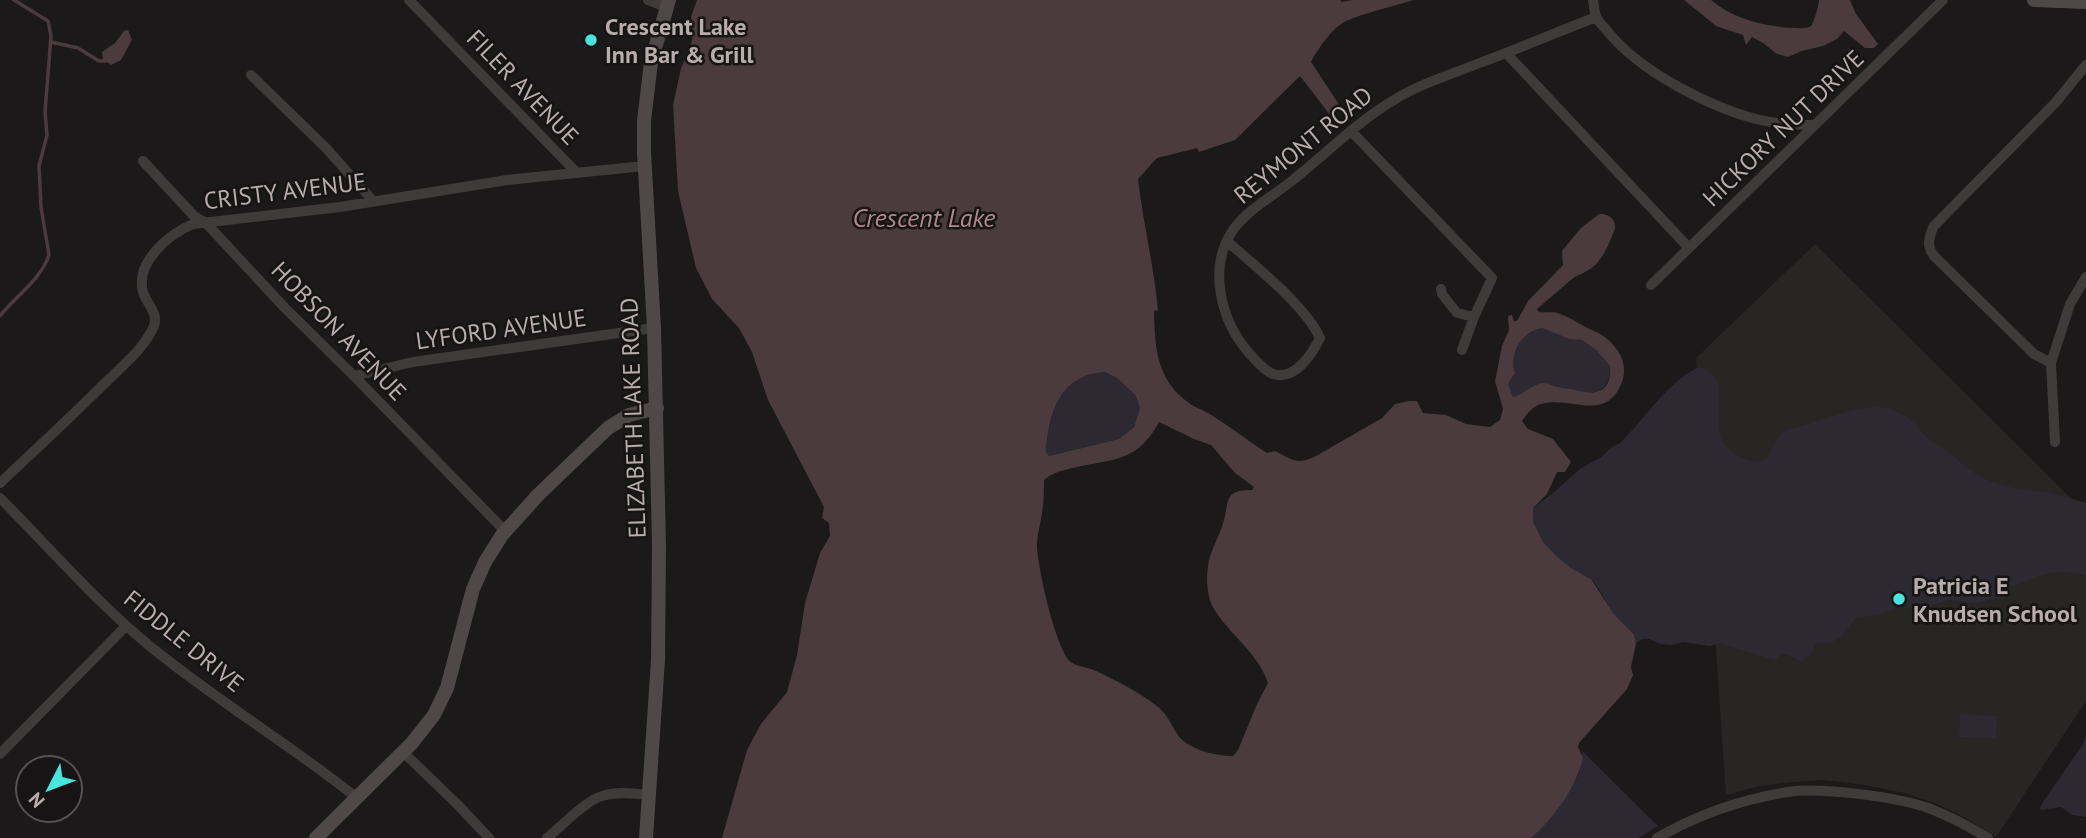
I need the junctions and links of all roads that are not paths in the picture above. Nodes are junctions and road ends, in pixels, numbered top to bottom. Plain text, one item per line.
1 (410, 0) edge
2 (648, 0) edge
3 (1593, 0) edge
4 (1943, 0) edge
5 (2034, 0) edge
6 (2086, 2) edge
7 (668, 4) edge
8 (1596, 17) junction
9 (1506, 53) junction
10 (2086, 65) edge
11 (251, 75) dead end
12 (1814, 125) junction
13 (1352, 132) junction
14 (143, 161) dead end
15 (644, 166) junction
16 (577, 173) junction
17 (373, 201) junction
18 (206, 223) junction
19 (1228, 242) junction
20 (1689, 248) junction
21 (2086, 276) edge
22 (1651, 285) dead end
23 (1441, 289) dead end
24 (1474, 317) junction
25 (654, 328) junction
26 (1462, 350) dead end
27 (2051, 363) junction
28 (354, 376) junction
29 (657, 408) junction
30 (2055, 442) dead end
31 (0, 483) edge
32 (0, 498) edge
33 (505, 531) junction
34 (126, 626) junction
35 (403, 752) junction
36 (0, 754) edge
37 (648, 794) junction
38 (357, 798) junction
39 (316, 838) edge
40 (489, 838) edge
41 (547, 838) edge
42 (646, 838) edge
43 (1657, 838) edge
44 (1988, 838) edge

1 - 16 street, FILER AVENUE
2 - 7 street
3 - 8 street
4 - 12 street, HICKORY NUT DRIVE
5 - 6 street
7 - 15 street, ELIZABETH LAKE ROAD
8 - 9 street, REYMONT ROAD
8 - 12 street
9 - 13 street, REYMONT ROAD
9 - 20 street
10 - 27 street
11 - 17 street
12 - 20 street, HICKORY NUT DRIVE
13 - 19 street, REYMONT ROAD
13 - 24 street
14 - 18 street, HOBSON AVENUE
15 - 16 street, CRISTY AVENUE
15 - 25 street, ELIZABETH LAKE ROAD
16 - 17 street, CRISTY AVENUE
17 - 18 street, CRISTY AVENUE
18 - 28 street, HOBSON AVENUE
18 - 31 street, CRISTY AVENUE
19 - 19 street, REYMONT ROAD
20 - 22 street, HICKORY NUT DRIVE
21 - 27 street
23 - 24 street
24 - 26 street
25 - 28 street, LYFORD AVENUE
25 - 29 street, ELIZABETH LAKE ROAD
27 - 30 street
28 - 33 street, HOBSON AVENUE
29 - 33 street
29 - 37 street, ELIZABETH LAKE ROAD
32 - 34 street, FIDDLE DRIVE
33 - 35 street
34 - 36 street
34 - 38 street, FIDDLE DRIVE
35 - 38 street
35 - 40 street
37 - 41 street
37 - 42 street, ELIZABETH LAKE ROAD
38 - 39 street
43 - 44 street

